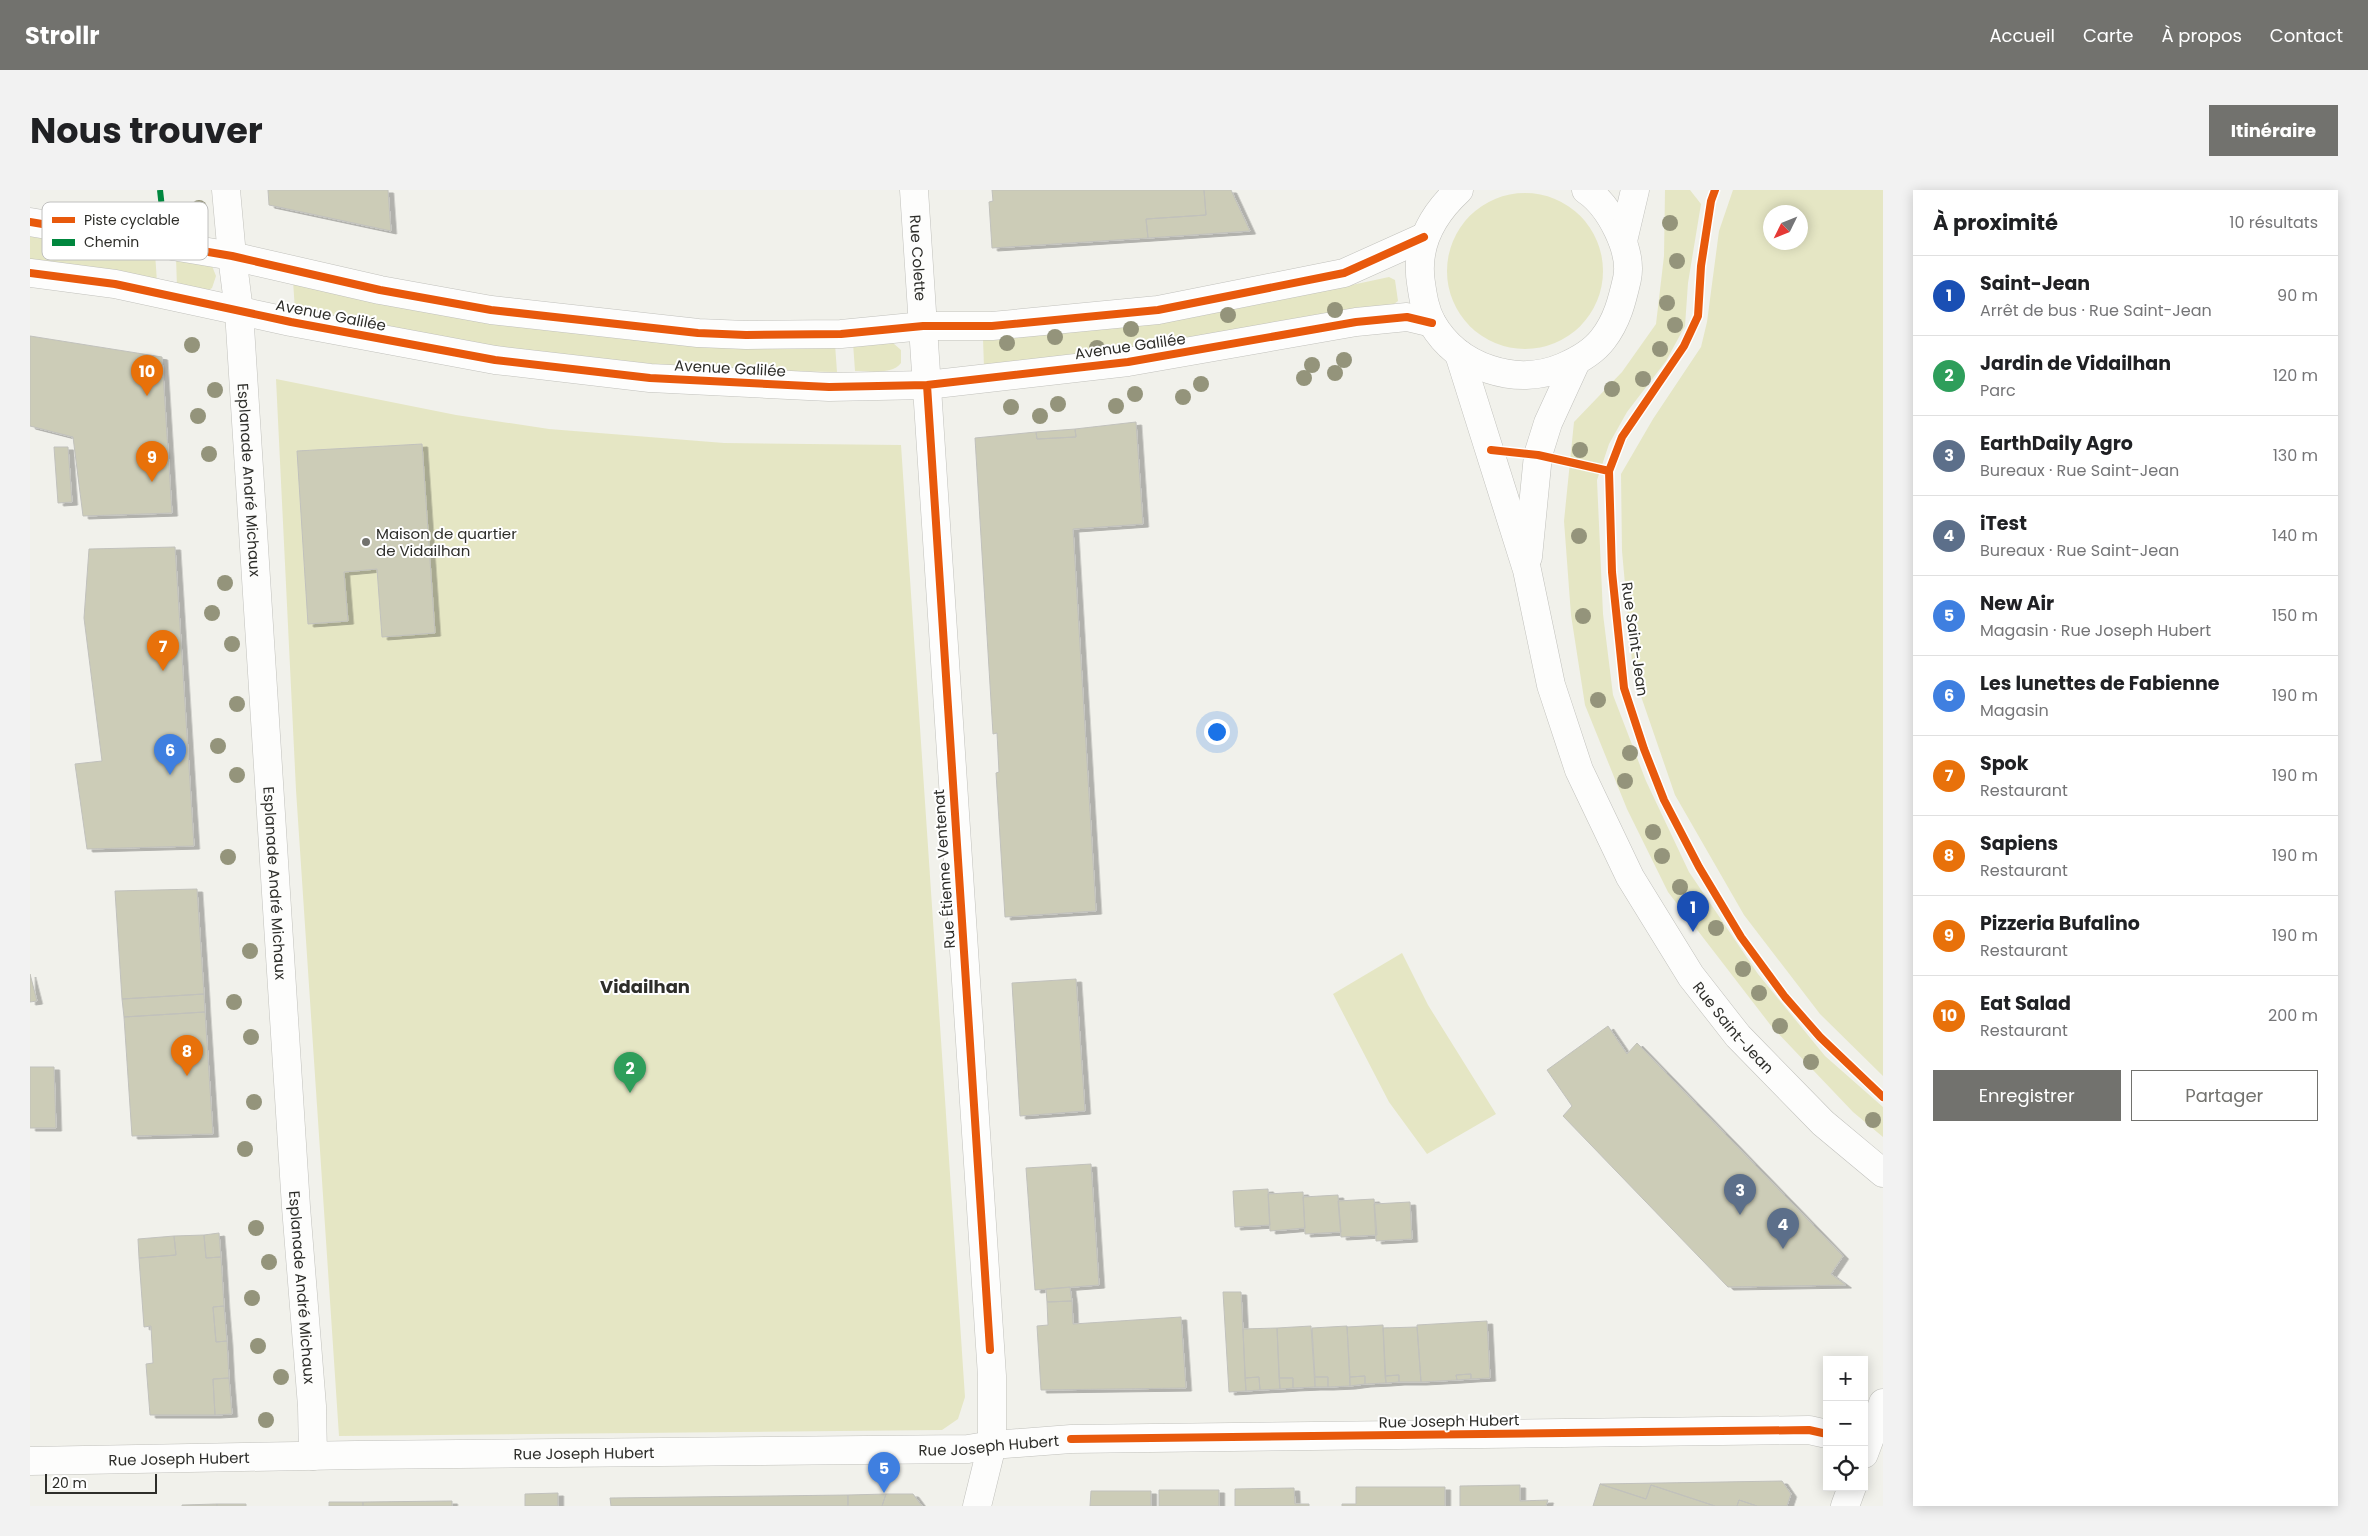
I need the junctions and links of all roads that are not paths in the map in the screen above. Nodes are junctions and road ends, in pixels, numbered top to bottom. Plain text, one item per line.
1 (226, 190) edge
2 (914, 190) edge
3 (1459, 190) edge
4 (1586, 190) edge
5 (1635, 190) edge
6 (1424, 237) junction
7 (1622, 241) junction
8 (208, 252) edge
9 (232, 256) junction
10 (30, 273) edge
11 (239, 311) junction
12 (1432, 323) junction
13 (923, 326) junction
14 (1459, 354) junction
15 (1576, 362) junction
16 (927, 385) junction
17 (1526, 570) junction
18 (1883, 1173) edge
19 (1883, 1402) edge
20 (1823, 1433) edge
21 (992, 1445) junction
22 (1866, 1446) edge
23 (313, 1456) junction
24 (30, 1461) edge
25 (1851, 1491) edge
26 (977, 1506) edge
27 (1845, 1506) edge

1 - 9 street, Esplanade André Michaux
2 - 13 street, Rue Colette
3 - 6 street
4 - 7 street
5 - 7 street
6 - 12 street
6 - 13 street, Avenue Galilée
7 - 15 street
8 - 9 street, Avenue Galilée
9 - 11 street, Esplanade André Michaux
9 - 13 street, Avenue Galilée
10 - 11 street, Avenue Galilée
11 - 16 street, Avenue Galilée
11 - 23 street, Esplanade André Michaux
12 - 14 street
12 - 16 street, Avenue Galilée
13 - 16 street, Rue Colette
14 - 15 street
14 - 17 street, Rue Saint-Jean
15 - 17 street, Rue Saint-Jean
16 - 21 street, Rue Étienne Ventenat
17 - 18 street, Rue Saint-Jean
19 - 22 street
20 - 21 street, Rue Joseph Hubert
21 - 23 street, Rue Joseph Hubert
21 - 26 street, Rue Étienne Ventenat
23 - 24 street, Rue Joseph Hubert
25 - 27 street

